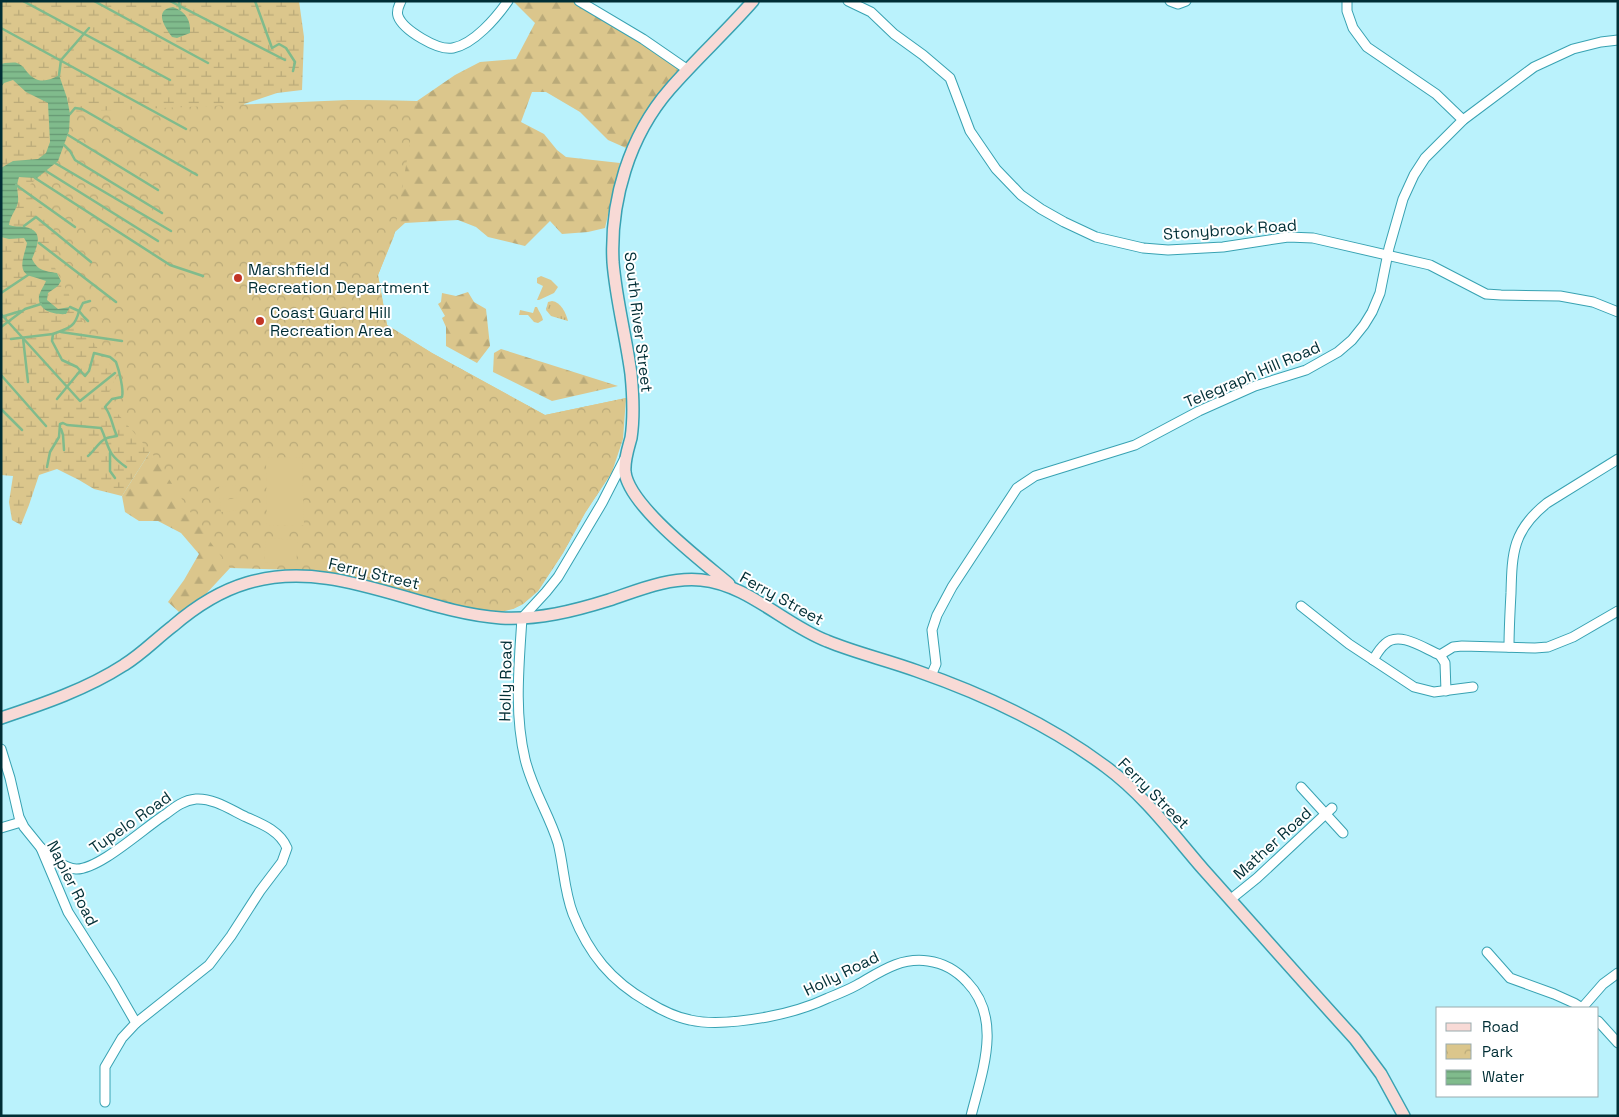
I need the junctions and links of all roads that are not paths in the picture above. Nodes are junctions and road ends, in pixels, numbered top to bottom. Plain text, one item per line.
1 (401, 1) edge
2 (508, 1) edge
3 (579, 1) edge
4 (753, 1) edge
5 (848, 1) edge
6 (1170, 1) edge
7 (1186, 1) edge
8 (1347, 1) edge
9 (1618, 40) edge
10 (688, 70) junction
11 (1463, 120) junction
12 (1388, 256) junction
13 (1618, 312) edge
14 (627, 452) junction
15 (1618, 459) edge
16 (736, 590) junction
17 (1301, 606) dead end
18 (1618, 610) edge
19 (522, 618) junction
20 (1509, 647) junction
21 (1440, 655) junction
22 (1373, 660) junction
23 (931, 676) junction
24 (1474, 687) dead end
25 (1446, 691) junction
26 (1, 718) edge
27 (1, 749) edge
28 (1301, 787) dead end
29 (1329, 811) junction
30 (22, 822) junction
31 (1, 828) edge
32 (1343, 833) dead end
33 (41, 848) junction
34 (1231, 899) junction
35 (1487, 952) dead end
36 (1618, 973) edge
37 (1581, 1007) edge
38 (1583, 1007) edge
39 (1599, 1022) edge
40 (136, 1023) junction
41 (1618, 1043) edge
42 (105, 1102) dead end
43 (972, 1116) edge
44 (1404, 1116) edge

1 - 2 street
3 - 10 street
4 - 10 street, South River Street
5 - 12 street, Stonybrook Road
6 - 7 street
8 - 11 street
9 - 11 street, Telegraph Hill Road
10 - 14 street, South River Street
11 - 12 street, Telegraph Hill Road
12 - 13 street, Stonybrook Road
12 - 23 street, Telegraph Hill Road
14 - 16 street, South River Street
14 - 19 street, South River Street
15 - 20 street
16 - 19 street, Ferry Street
16 - 23 street, Ferry Street
17 - 22 street
18 - 20 street
19 - 26 street, Ferry Street
19 - 43 street, Holly Road
20 - 21 street
21 - 22 street
21 - 25 street
22 - 25 street
23 - 34 street, Ferry Street
24 - 25 street
27 - 30 street, Napier Road
28 - 29 street
29 - 32 street
29 - 34 street, Mather Road
30 - 31 street
30 - 33 street, Napier Road
33 - 40 street, Napier Road
33 - 40 street, Tupelo Road
34 - 44 street, Ferry Street
35 - 37 street
36 - 38 street
39 - 41 street
40 - 42 street

